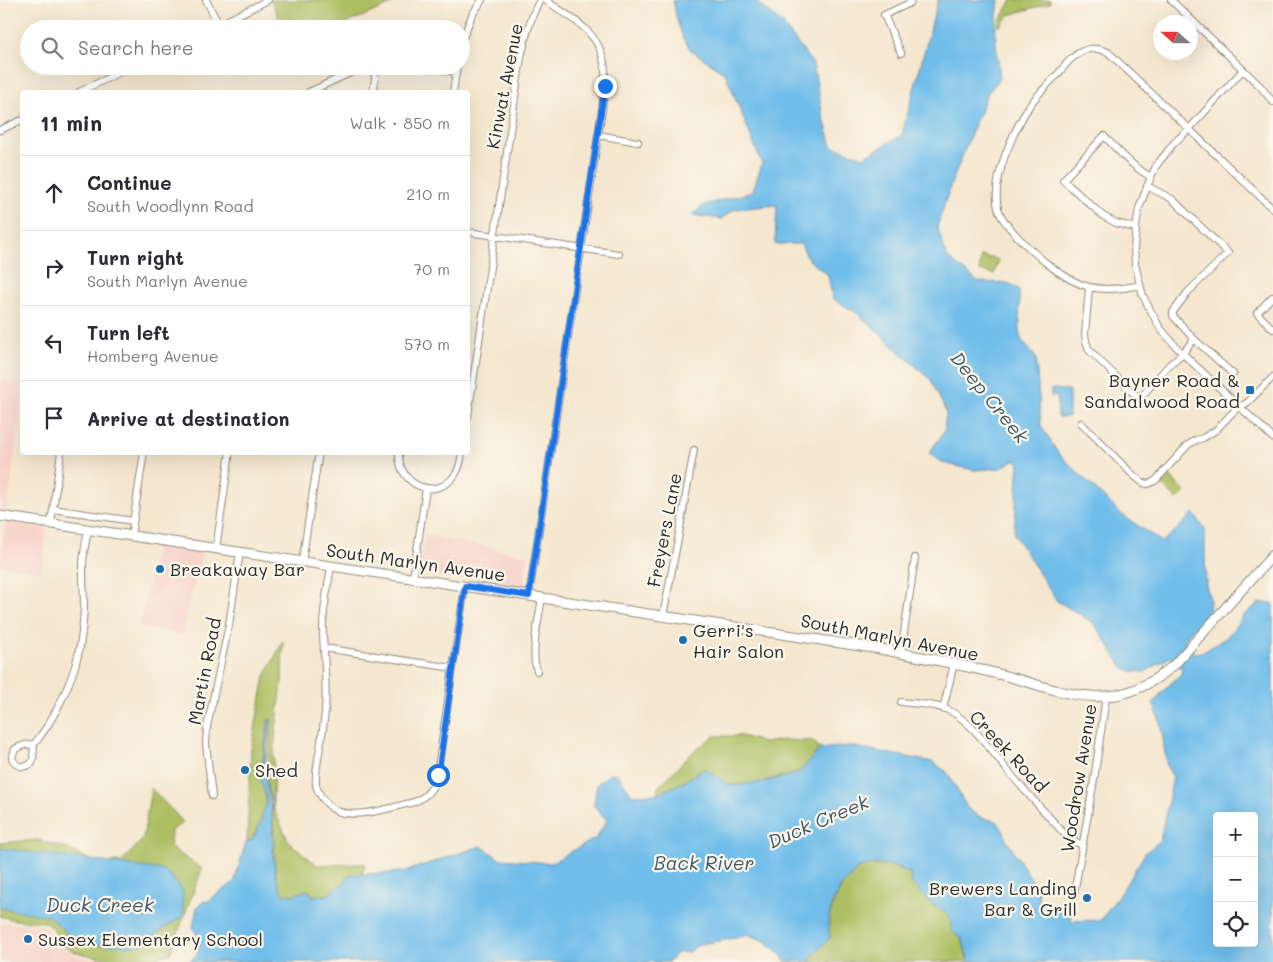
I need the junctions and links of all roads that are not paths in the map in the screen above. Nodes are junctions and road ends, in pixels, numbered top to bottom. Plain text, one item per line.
1 (206, 0) edge
2 (268, 0) edge
3 (482, 0) edge
4 (540, 0) edge
5 (545, 0) edge
6 (911, 0) edge
7 (1172, 0) edge
8 (216, 20) edge
9 (229, 20) edge
10 (470, 20) edge
11 (901, 53) dead end
12 (1243, 70) junction
13 (114, 75) edge
14 (346, 75) edge
15 (375, 75) edge
16 (455, 75) edge
17 (82, 90) edge
18 (313, 90) edge
19 (373, 90) edge
20 (453, 90) edge
21 (1273, 102) edge
22 (20, 121) edge
23 (1189, 129) junction
24 (0, 130) edge
25 (598, 136) junction
26 (638, 142) dead end
27 (1150, 177) junction
28 (1147, 186) junction
29 (1273, 209) edge
30 (1136, 228) junction
31 (470, 232) edge
32 (494, 236) junction
33 (581, 249) junction
34 (619, 254) dead end
35 (1140, 285) junction
36 (1089, 288) junction
37 (1273, 298) edge
38 (1273, 329) edge
39 (1194, 340) junction
40 (1183, 353) junction
41 (1232, 374) dead end
42 (1273, 377) edge
43 (470, 402) edge
44 (1241, 408) junction
45 (1081, 423) dead end
46 (1273, 438) edge
47 (694, 450) dead end
48 (61, 455) edge
49 (144, 455) edge
50 (230, 455) edge
51 (319, 455) edge
52 (399, 455) edge
53 (462, 455) edge
54 (426, 488) junction
55 (53, 509) junction
56 (0, 516) edge
57 (133, 521) junction
58 (51, 524) junction
59 (88, 529) junction
60 (131, 536) junction
61 (216, 549) junction
62 (240, 552) junction
63 (1273, 555) edge
64 (915, 558) dead end
65 (302, 562) junction
66 (331, 566) junction
67 (413, 578) junction
68 (465, 586) junction
69 (529, 596) junction
70 (542, 598) junction
71 (663, 616) junction
72 (324, 648) junction
73 (901, 653) junction
74 (954, 664) junction
75 (453, 668) junction
76 (537, 671) dead end
77 (1106, 696) junction
78 (901, 702) dead end
79 (943, 708) junction
80 (34, 744) dead end
81 (212, 796) dead end
82 (1083, 845) junction
83 (1074, 894) dead end

1 - 8 street
2 - 9 street
3 - 10 street
4 - 32 street, Kinwat Avenue
5 - 25 street
6 - 11 street
7 - 12 street
12 - 21 street
12 - 23 street
13 - 17 street
14 - 18 street
15 - 19 street
16 - 20 street
22 - 24 street
23 - 27 street
23 - 29 street
23 - 36 street
25 - 26 street
25 - 33 street
27 - 28 street
27 - 30 street
28 - 30 street
28 - 39 street
30 - 35 street
31 - 32 street
32 - 33 street
32 - 43 street, Kinwat Avenue
33 - 34 street
33 - 69 street
35 - 36 street
35 - 40 street
36 - 40 street
37 - 38 street
39 - 40 street
39 - 41 street
40 - 44 street
42 - 44 street
44 - 45 street
44 - 46 street
47 - 71 street, Freyers Lane
48 - 55 street
49 - 57 street
50 - 61 street
51 - 65 street
52 - 54 street
53 - 54 street
54 - 67 street
55 - 57 street
55 - 58 street
56 - 58 street, South Marlyn Avenue
57 - 60 street
58 - 59 street, South Marlyn Avenue
59 - 60 street, South Marlyn Avenue
59 - 80 street
60 - 61 street, South Marlyn Avenue
61 - 62 street, South Marlyn Avenue
62 - 65 street, South Marlyn Avenue
62 - 81 street, Martin Road
63 - 77 street, South Marlyn Avenue
64 - 73 street
65 - 66 street, South Marlyn Avenue
66 - 67 street, South Marlyn Avenue
66 - 72 street
67 - 68 street, South Marlyn Avenue
68 - 69 street, South Marlyn Avenue
68 - 75 street
69 - 70 street, South Marlyn Avenue
70 - 71 street, South Marlyn Avenue
70 - 76 street
71 - 73 street, South Marlyn Avenue
72 - 75 street
72 - 75 street
73 - 74 street, South Marlyn Avenue
74 - 77 street, South Marlyn Avenue
74 - 79 street
77 - 82 street, Woodrow Avenue
78 - 79 street, Creek Road
79 - 82 street, Creek Road
82 - 83 street, Woodrow Avenue

